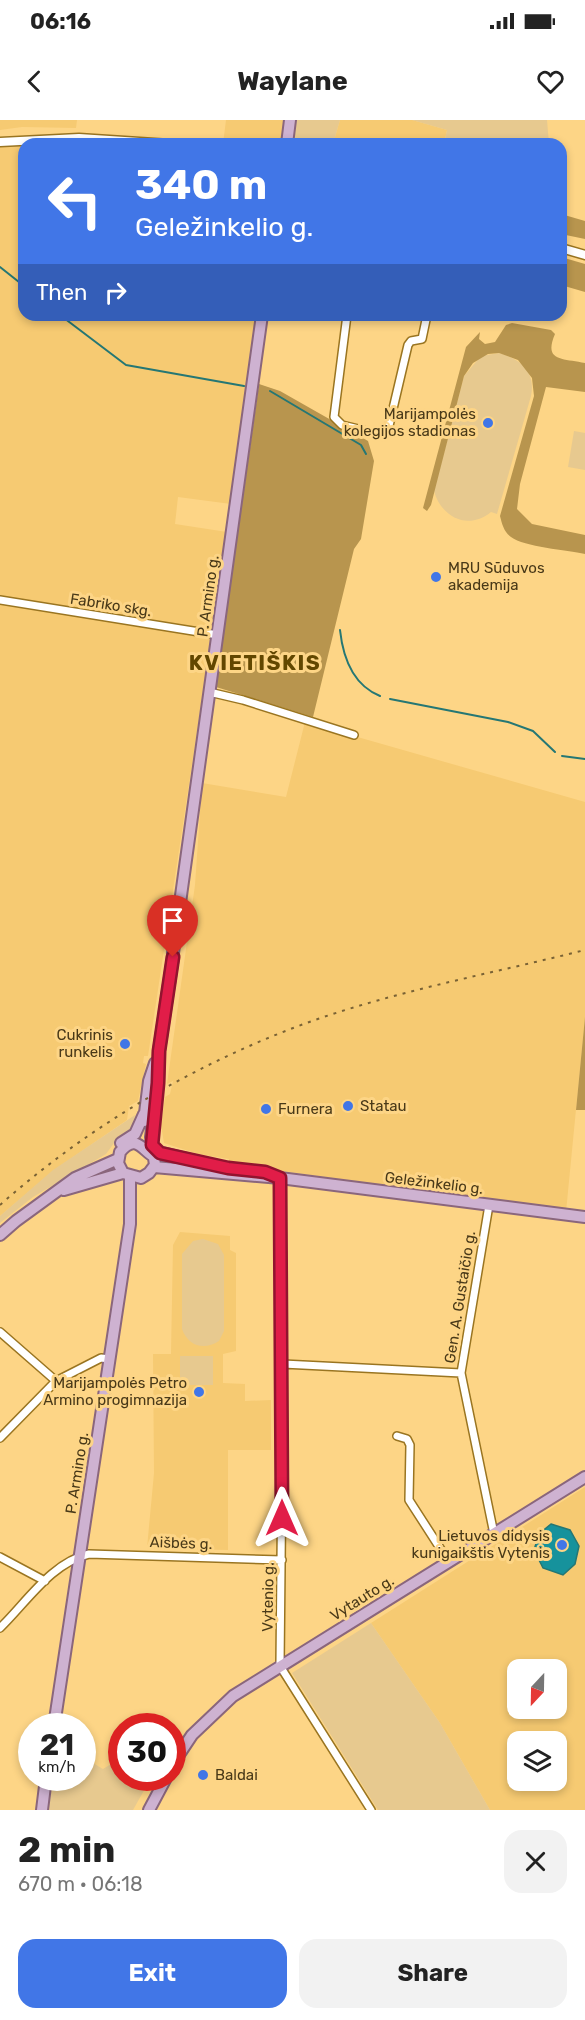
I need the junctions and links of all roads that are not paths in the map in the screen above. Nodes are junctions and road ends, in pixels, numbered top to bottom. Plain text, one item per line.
1 (290, 120) edge
2 (288, 138) edge
3 (18, 141) edge
4 (0, 142) edge
5 (567, 250) edge
6 (585, 255) edge
7 (261, 321) edge
8 (346, 321) edge
9 (426, 321) edge
10 (0, 600) edge
11 (218, 635) junction
12 (209, 692) junction
13 (354, 735) dead end
14 (149, 1115) junction
15 (149, 1154) junction
16 (129, 1171) junction
17 (280, 1178) junction
18 (76, 1182) junction
19 (489, 1205) junction
20 (585, 1217) edge
21 (0, 1236) edge
22 (0, 1332) edge
23 (110, 1359) junction
24 (283, 1364) junction
25 (461, 1372) junction
26 (56, 1381) junction
27 (397, 1436) dead end
28 (0, 1438) edge
29 (585, 1477) edge
30 (494, 1534) junction
31 (79, 1556) junction
32 (0, 1557) edge
33 (282, 1560) junction
34 (449, 1562) junction
35 (45, 1581) junction
36 (0, 1628) edge
37 (280, 1666) junction
38 (56, 1713) edge
39 (186, 1744) edge
40 (44, 1791) edge
41 (159, 1791) edge
42 (42, 1810) edge
43 (148, 1810) edge
44 (371, 1810) edge

1 - 2 main road
3 - 4 street
5 - 6 street
7 - 11 main road, P. Armino g.
8 - 9 street
10 - 11 street, Fabriko skg.
11 - 12 main road, P. Armino g.
12 - 13 street
12 - 14 main road, P. Armino g.
14 - 15 main road, P. Armino g.
14 - 15 main road, P. Armino g.
14 - 18 main road
15 - 16 main road, P. Armino g.
15 - 16 main road
15 - 17 main road, Geležinkelio g.
15 - 17 main road, Geležinkelio g.
16 - 18 main road
16 - 23 main road, P. Armino g.
17 - 19 main road, Geležinkelio g.
17 - 24 street, Vytenio g.
18 - 21 main road
19 - 20 main road, Geležinkelio g.
19 - 25 street, Gen. A. Gustaičio g.
22 - 26 street
23 - 26 street
23 - 31 main road, P. Armino g.
24 - 25 street
24 - 33 street, Vytenio g.
25 - 30 street, Gen. A. Gustaičio g.
26 - 28 street
27 - 34 street
29 - 30 main road, Vytauto g.
30 - 34 main road, Vytauto g.
31 - 33 street, Aišbės g.
31 - 35 street
31 - 38 main road, P. Armino g.
32 - 35 street
33 - 37 street, Vytenio g.
34 - 37 main road, Vytauto g.
35 - 36 street
37 - 39 main road, Vytauto g.
37 - 44 street
40 - 42 main road
41 - 43 main road

